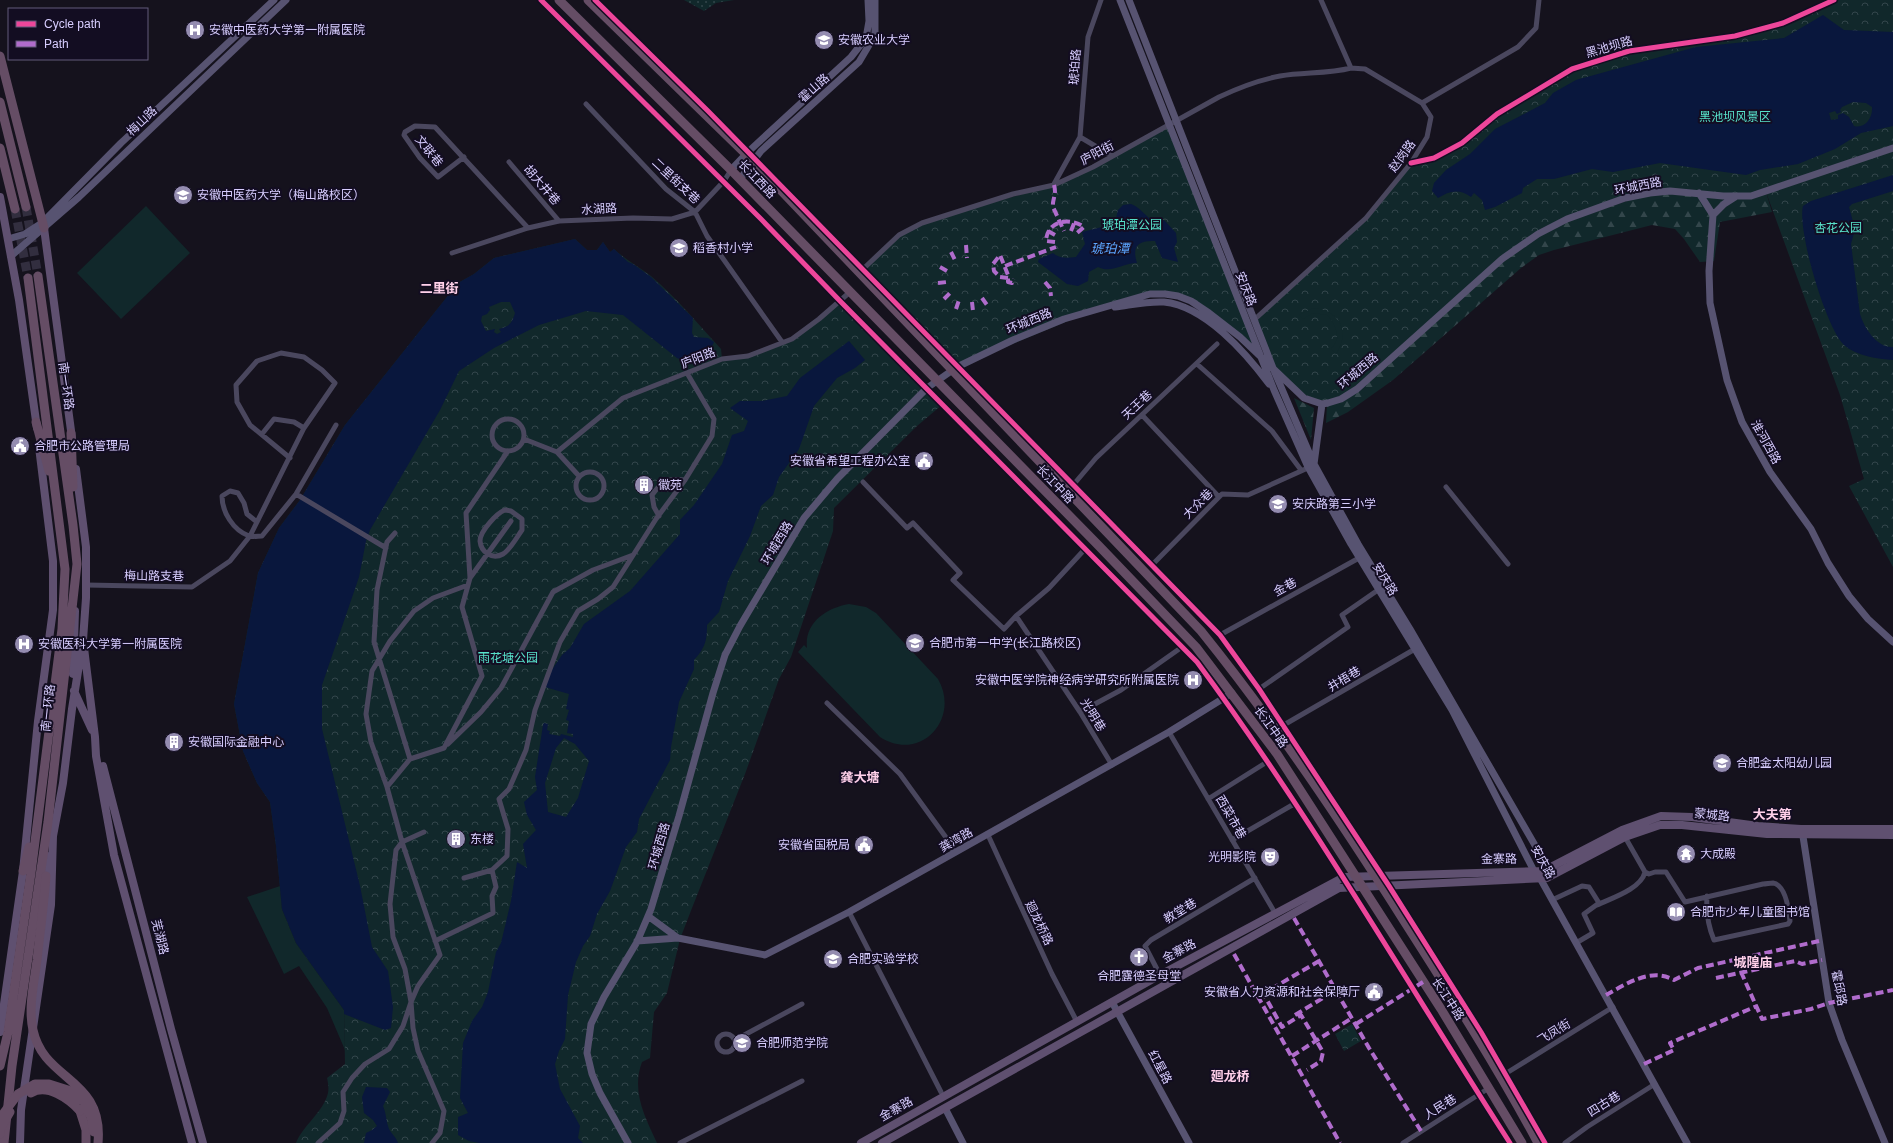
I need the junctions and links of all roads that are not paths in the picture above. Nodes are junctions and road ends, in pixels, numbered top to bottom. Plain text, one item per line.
1 (274, 0) edge
2 (286, 0) edge
3 (541, 0) edge
4 (560, 0) edge
5 (588, 0) edge
6 (595, 0) edge
7 (868, 0) edge
8 (874, 0) edge
9 (1101, 0) edge
10 (1129, 0) edge
11 (1321, 0) edge
12 (1539, 0) edge
13 (1834, 0) edge
14 (1120, 2) edge
15 (0, 56) edge
16 (1351, 68) junction
17 (0, 102) edge
18 (586, 104) dead end
19 (1422, 104) junction
20 (1176, 121) junction
21 (1169, 125) junction
22 (1080, 137) junction
23 (0, 148) edge
24 (1893, 148) edge
25 (747, 153) junction
26 (1112, 156) junction
27 (464, 157) junction
28 (754, 160) junction
29 (509, 162) dead end
30 (1411, 163) junction
31 (731, 170) junction
32 (740, 179) junction
33 (724, 181) junction
34 (1054, 185) junction
35 (1699, 194) junction
36 (0, 197) edge
37 (1735, 197) junction
38 (26, 207) tunnel mouth
39 (15, 209) tunnel mouth
40 (695, 212) junction
41 (1713, 215) junction
42 (559, 221) junction
43 (43, 225) junction
44 (528, 228) junction
45 (8, 239) junction
46 (452, 253) dead end
47 (11, 256) junction
48 (862, 271) junction
49 (38, 276) tunnel mouth
50 (28, 278) tunnel mouth
51 (850, 292) junction
52 (840, 301) junction
53 (1097, 309) junction
54 (1255, 319) junction
55 (782, 342) junction
56 (1218, 344) dead end
57 (1262, 358) junction
58 (1197, 364) junction
59 (954, 367) junction
60 (1273, 368) junction
61 (687, 373) junction
62 (935, 379) junction
63 (927, 388) junction
64 (1274, 390) junction
65 (1322, 404) junction
66 (1142, 415) junction
67 (36, 422) junction
68 (336, 425) dead end
69 (304, 428) junction
70 (71, 433) junction
71 (262, 434) junction
72 (524, 440) junction
73 (508, 452) junction
74 (557, 452) junction
75 (290, 458) junction
76 (1308, 467) junction
77 (579, 476) junction
78 (685, 480) junction
79 (863, 482) dead end
80 (1074, 484) junction
81 (1446, 488) dead end
82 (296, 494) junction
83 (1219, 496) junction
84 (58, 506) junction
85 (659, 516) junction
86 (511, 521) dead end
87 (257, 522) junction
88 (73, 524) junction
89 (395, 533) dead end
90 (250, 536) junction
91 (386, 548) junction
92 (1085, 549) junction
93 (487, 554) junction
94 (633, 555) junction
95 (1359, 558) junction
96 (77, 564) junction
97 (1153, 564) junction
98 (1508, 564) dead end
99 (470, 578) junction
100 (86, 585) junction
101 (468, 585) junction
102 (1378, 590) junction
103 (1016, 616) junction
104 (1220, 635) junction
105 (83, 640) junction
106 (1893, 642) edge
107 (1182, 647) junction
108 (1415, 649) junction
109 (380, 658) junction
110 (74, 689) junction
111 (1259, 689) junction
112 (1228, 696) junction
113 (827, 704) dead end
114 (1080, 712) junction
115 (1282, 726) junction
116 (1170, 732) junction
117 (96, 737) junction
118 (444, 748) junction
119 (410, 759) junction
120 (1267, 762) junction
121 (1112, 765) junction
122 (63, 783) junction
123 (386, 787) junction
124 (1208, 799) junction
125 (1294, 804) junction
126 (48, 822) junction
127 (1893, 829) edge
128 (1802, 831) junction
129 (424, 832) dead end
130 (988, 835) junction
131 (1893, 835) edge
132 (1625, 837) junction
133 (1232, 840) junction
134 (402, 842) junction
135 (954, 853) junction
136 (1337, 869) dead end
137 (492, 870) junction
138 (1534, 871) junction
139 (1551, 872) junction
140 (1645, 872) junction
141 (35, 873) junction
142 (1379, 876) junction
143 (1356, 877) junction
144 (464, 878) dead end
145 (1255, 878) junction
146 (1540, 878) junction
147 (1346, 884) junction
148 (1362, 886) junction
149 (1386, 886) junction
150 (1707, 896) junction
151 (1552, 900) junction
152 (1597, 905) junction
153 (849, 912) junction
154 (1275, 913) junction
155 (648, 916) junction
156 (678, 938) junction
157 (436, 941) junction
158 (637, 942) junction
159 (1576, 943) junction
160 (1160, 975) junction
161 (411, 1002) junction
162 (1112, 1002) junction
163 (802, 1004) dead end
164 (1613, 1007) junction
165 (1117, 1011) junction
166 (1075, 1018) dead end
167 (0, 1032) edge
168 (735, 1040) dead end
169 (0, 1066) edge
170 (1505, 1074) junction
171 (802, 1081) dead end
172 (1655, 1084) junction
173 (1489, 1088) junction
174 (941, 1092) dead end
175 (1479, 1094) junction
176 (945, 1108) junction
177 (0, 1118) edge
178 (0, 1134) edge
179 (4, 1143) edge
180 (20, 1143) edge
181 (86, 1143) edge
182 (98, 1143) edge
183 (192, 1143) edge
184 (203, 1143) edge
185 (318, 1143) edge
186 (432, 1143) edge
187 (628, 1143) edge
188 (680, 1143) edge
189 (861, 1143) edge
190 (882, 1143) edge
191 (963, 1143) edge
192 (1189, 1143) edge
193 (1403, 1143) edge
194 (1510, 1143) edge
195 (1522, 1143) edge
196 (1538, 1143) edge
197 (1544, 1143) edge
198 (1564, 1143) edge
199 (1687, 1143) edge
200 (1885, 1143) edge

1 - 43 street, 梅山路
2 - 43 street, 梅山路
3 - 33 street
4 - 31 highway, 长江西路
5 - 25 highway, 长江西路
6 - 25 street
7 - 25 street, 霍山路
8 - 28 street, 霍山路
9 - 22 street, 琥珀路
10 - 20 street, 安庆路
11 - 16 street
12 - 19 street
13 - 30 street, 黑池坝路
14 - 21 street, 安庆路
15 - 43 highway
16 - 19 street
16 - 20 street, 庐阳街
17 - 38 highway
18 - 40 street, 二里街支巷
19 - 30 street, 赵岗路
20 - 21 street, 庐阳街
20 - 54 street, 安庆路
21 - 26 street, 庐阳街
21 - 57 street, 安庆路
22 - 26 street
22 - 34 street
23 - 39 highway
24 - 37 street, 环城西路
25 - 28 highway, 长江西路
25 - 31 street, 霍山路
26 - 34 street, 庐阳街
27 - 27 street, 文联巷
27 - 44 street, 文联巷
28 - 32 street, 霍山路
28 - 48 highway, 长江西路
29 - 42 street, 胡大井巷
30 - 54 street, 赵岗路
31 - 32 highway, 长江西路
31 - 33 street, 水湖路
32 - 51 highway, 长江西路
33 - 40 street, 水湖路
33 - 52 street
34 - 48 street, 庐阳街
35 - 37 street, 环城西路
35 - 41 street
35 - 65 street, 环城西路
36 - 45 main road
37 - 41 street
40 - 42 street, 水湖路
40 - 55 street, 二里街支巷
41 - 106 street, 淮河西路
42 - 44 street, 水湖路
43 - 45 street, 梅山路
43 - 47 street, 梅山路
43 - 70 main road
44 - 46 street, 水湖路
45 - 47 main road
47 - 67 main road
48 - 59 highway, 长江西路
49 - 88 highway, 南一环路
50 - 84 highway, 南一环路
51 - 52 street, 庐阳路
51 - 62 highway, 长江西路
52 - 55 street, 庐阳路
52 - 63 street
53 - 57 street, 环城西路
53 - 59 street, 环城西路
53 - 64 street
54 - 60 street, 安庆路
55 - 61 street, 庐阳路
56 - 58 street, 天王巷
57 - 60 street, 环城西路
57 - 64 street, 安庆路
58 - 66 street, 天王巷
58 - 76 street
59 - 62 street, 环城西路
59 - 80 street
59 - 142 highway, 长江中路
60 - 65 street, 环城西路
60 - 76 street, 安庆路
61 - 74 street, 庐阳路
61 - 78 street
62 - 63 street, 环城西路
62 - 112 highway, 长江中路
63 - 92 street
63 - 155 street, 环城西路
64 - 76 street, 安庆路
65 - 76 street
66 - 80 street, 天王巷
66 - 83 street
67 - 84 highway
67 - 141 main road
68 - 82 street
69 - 71 street
69 - 71 street, 梅山路支巷
69 - 75 street, 梅山路支巷
70 - 88 highway
70 - 100 main road
71 - 75 street
72 - 73 street
72 - 73 street
72 - 74 street
73 - 99 street
74 - 77 street
75 - 87 street, 梅山路支巷
76 - 83 street, 大众巷
76 - 95 street, 安庆路
76 - 139 street, 安庆路
77 - 77 street
78 - 85 street
78 - 85 street
79 - 103 street
80 - 97 street
81 - 98 street
82 - 90 street
82 - 91 street
83 - 97 street, 大众巷
84 - 141 highway, 南一环路
85 - 94 street
86 - 93 street
87 - 90 street, 梅山路支巷
87 - 90 street
88 - 96 highway, 南一环路
89 - 91 street
90 - 100 street, 梅山路支巷
91 - 109 street
92 - 103 street
92 - 107 street
93 - 93 street
93 - 99 street
94 - 118 street
94 - 137 street
95 - 102 street, 安庆路
95 - 104 street, 金巷
96 - 110 main road
96 - 126 highway, 南一环路
97 - 104 street
99 - 101 street
100 - 105 main road
101 - 109 street
101 - 118 street
102 - 108 street, 安庆路
102 - 111 street
103 - 114 street, 光明巷
104 - 111 street
105 - 110 main road
105 - 117 main road, 芜湖路
107 - 112 street
107 - 114 street
108 - 115 street, 井梧巷
108 - 138 street, 安庆路
109 - 119 street
109 - 123 street
110 - 117 main road
110 - 122 main road
111 - 115 street
112 - 116 street, 龚湾路
112 - 120 street
112 - 143 highway, 长江中路
113 - 135 street
114 - 121 street, 光明巷
115 - 142 street
116 - 121 street, 龚湾路
116 - 124 street, 西菜市巷
117 - 183 main road, 芜湖路
117 - 184 main road, 芜湖路
118 - 119 street
119 - 123 street
120 - 124 street
120 - 125 street
121 - 130 street, 龚湾路
122 - 126 main road
122 - 180 main road
123 - 134 street
124 - 133 street, 西菜市巷
125 - 133 street
125 - 136 street
126 - 141 highway, 南一环路
127 - 128 main road, 蒙城路
128 - 131 main road, 蒙城路
128 - 132 main road, 蒙城路
128 - 139 main road, 蒙城路
128 - 200 street, 霍邱路
129 - 134 street
130 - 135 street, 龚湾路
130 - 166 street, 廻龙桥路
132 - 139 main road, 蒙城路
132 - 140 street
133 - 145 street, 西菜市巷
134 - 157 street
134 - 161 street
135 - 153 street, 龚湾路
137 - 144 street
137 - 157 street
138 - 139 main road, 金寨路
138 - 142 main road, 金寨路
138 - 146 street, 安庆路
139 - 146 main road, 蒙城路
140 - 150 street
140 - 152 street
141 - 167 main road
141 - 169 highway, 南一环路
141 - 179 highway, 南一环路, bridge
141 - 182 highway, bridge
142 - 143 main road, 金寨路
142 - 149 highway, 长江中路
143 - 148 highway, 长江中路
143 - 154 main road, 金寨路
145 - 154 street, 西菜市巷
145 - 160 street, 教堂巷
146 - 149 main road, 金寨路
146 - 151 street, 安庆路
147 - 148 main road, 金寨路
147 - 165 main road, 金寨路
147 - 175 street
148 - 149 main road, 金寨路
148 - 173 highway, 长江中路
149 - 170 street
149 - 196 highway, 长江中路
150 - 150 street
151 - 152 street
151 - 159 street, 安庆路
152 - 159 street
153 - 156 street, 龚湾路
153 - 174 street
154 - 160 main road, 金寨路
155 - 156 street
155 - 158 street, 环城西路
156 - 158 street
157 - 161 street
158 - 187 street, 环城西路
159 - 164 street, 安庆路
160 - 162 main road, 金寨路
161 - 185 street
161 - 186 street
162 - 165 street, 红星路
162 - 189 main road, 金寨路
163 - 168 street
164 - 170 street, 飞凤街
164 - 172 street, 安庆路
165 - 176 main road, 金寨路
165 - 192 street, 红星路
170 - 197 street
171 - 188 street
172 - 198 street, 四古巷
172 - 199 street, 安庆路
173 - 175 street, 人民巷
173 - 195 highway, 长江中路
175 - 193 street, 人民巷
175 - 194 street
176 - 190 main road, 金寨路
176 - 191 street
177 - 182 highway, bridge
178 - 181 highway, bridge

